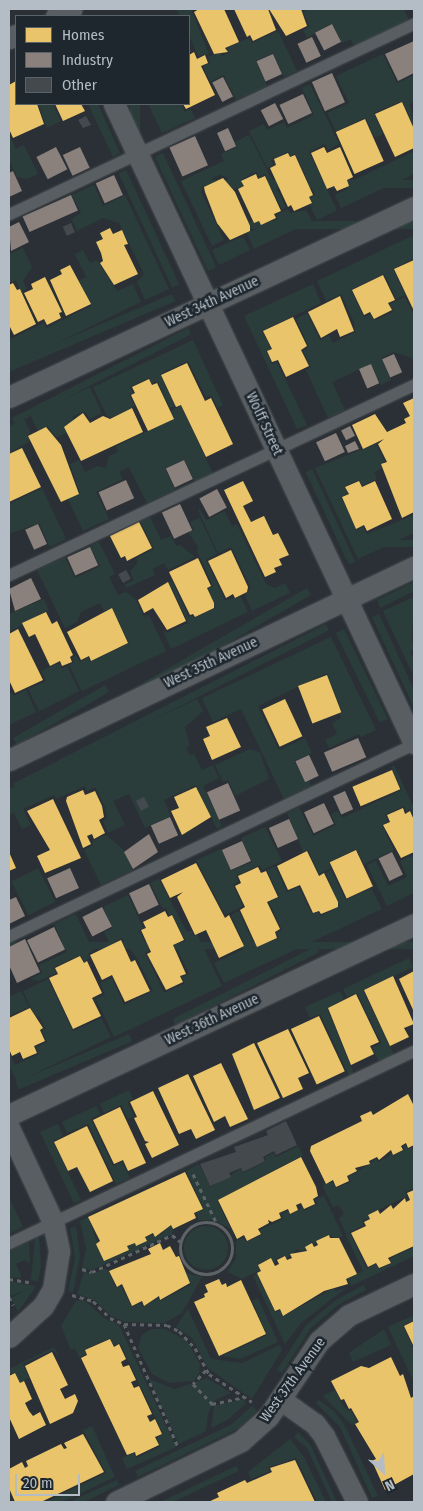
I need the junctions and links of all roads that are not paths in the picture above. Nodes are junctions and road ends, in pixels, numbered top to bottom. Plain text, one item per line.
1 (414, 23) edge
2 (114, 105) edge
3 (138, 153) junction
4 (414, 207) edge
5 (9, 214) edge
6 (208, 304) junction
7 (414, 384) edge
8 (9, 397) edge
9 (276, 449) junction
10 (414, 567) edge
11 (9, 576) edge
12 (346, 599) junction
13 (414, 744) edge
14 (9, 760) edge
15 (414, 924) edge
16 (9, 936) edge
17 (414, 1052) edge
18 (9, 1115) edge
19 (9, 1128) edge
20 (53, 1222) junction
21 (9, 1243) edge
22 (414, 1284) edge
23 (9, 1337) edge
24 (280, 1399) junction
25 (116, 1502) edge
26 (357, 1502) edge

1 - 3 lane
2 - 3 street, Wolff Street
3 - 5 lane
3 - 6 street, Wolff Street
4 - 6 street, West 34th Avenue
6 - 8 street, West 34th Avenue
6 - 9 street, Wolff Street
7 - 9 lane
9 - 11 lane
9 - 12 street, Wolff Street
10 - 12 street, West 35th Avenue
12 - 13 street, Wolff Street
12 - 14 street, West 35th Avenue
13 - 16 lane
15 - 18 street, West 36th Avenue
17 - 20 lane
19 - 20 street
20 - 21 lane
20 - 23 street
22 - 24 street, West 37th Avenue
24 - 25 street, West 37th Avenue
24 - 26 street

